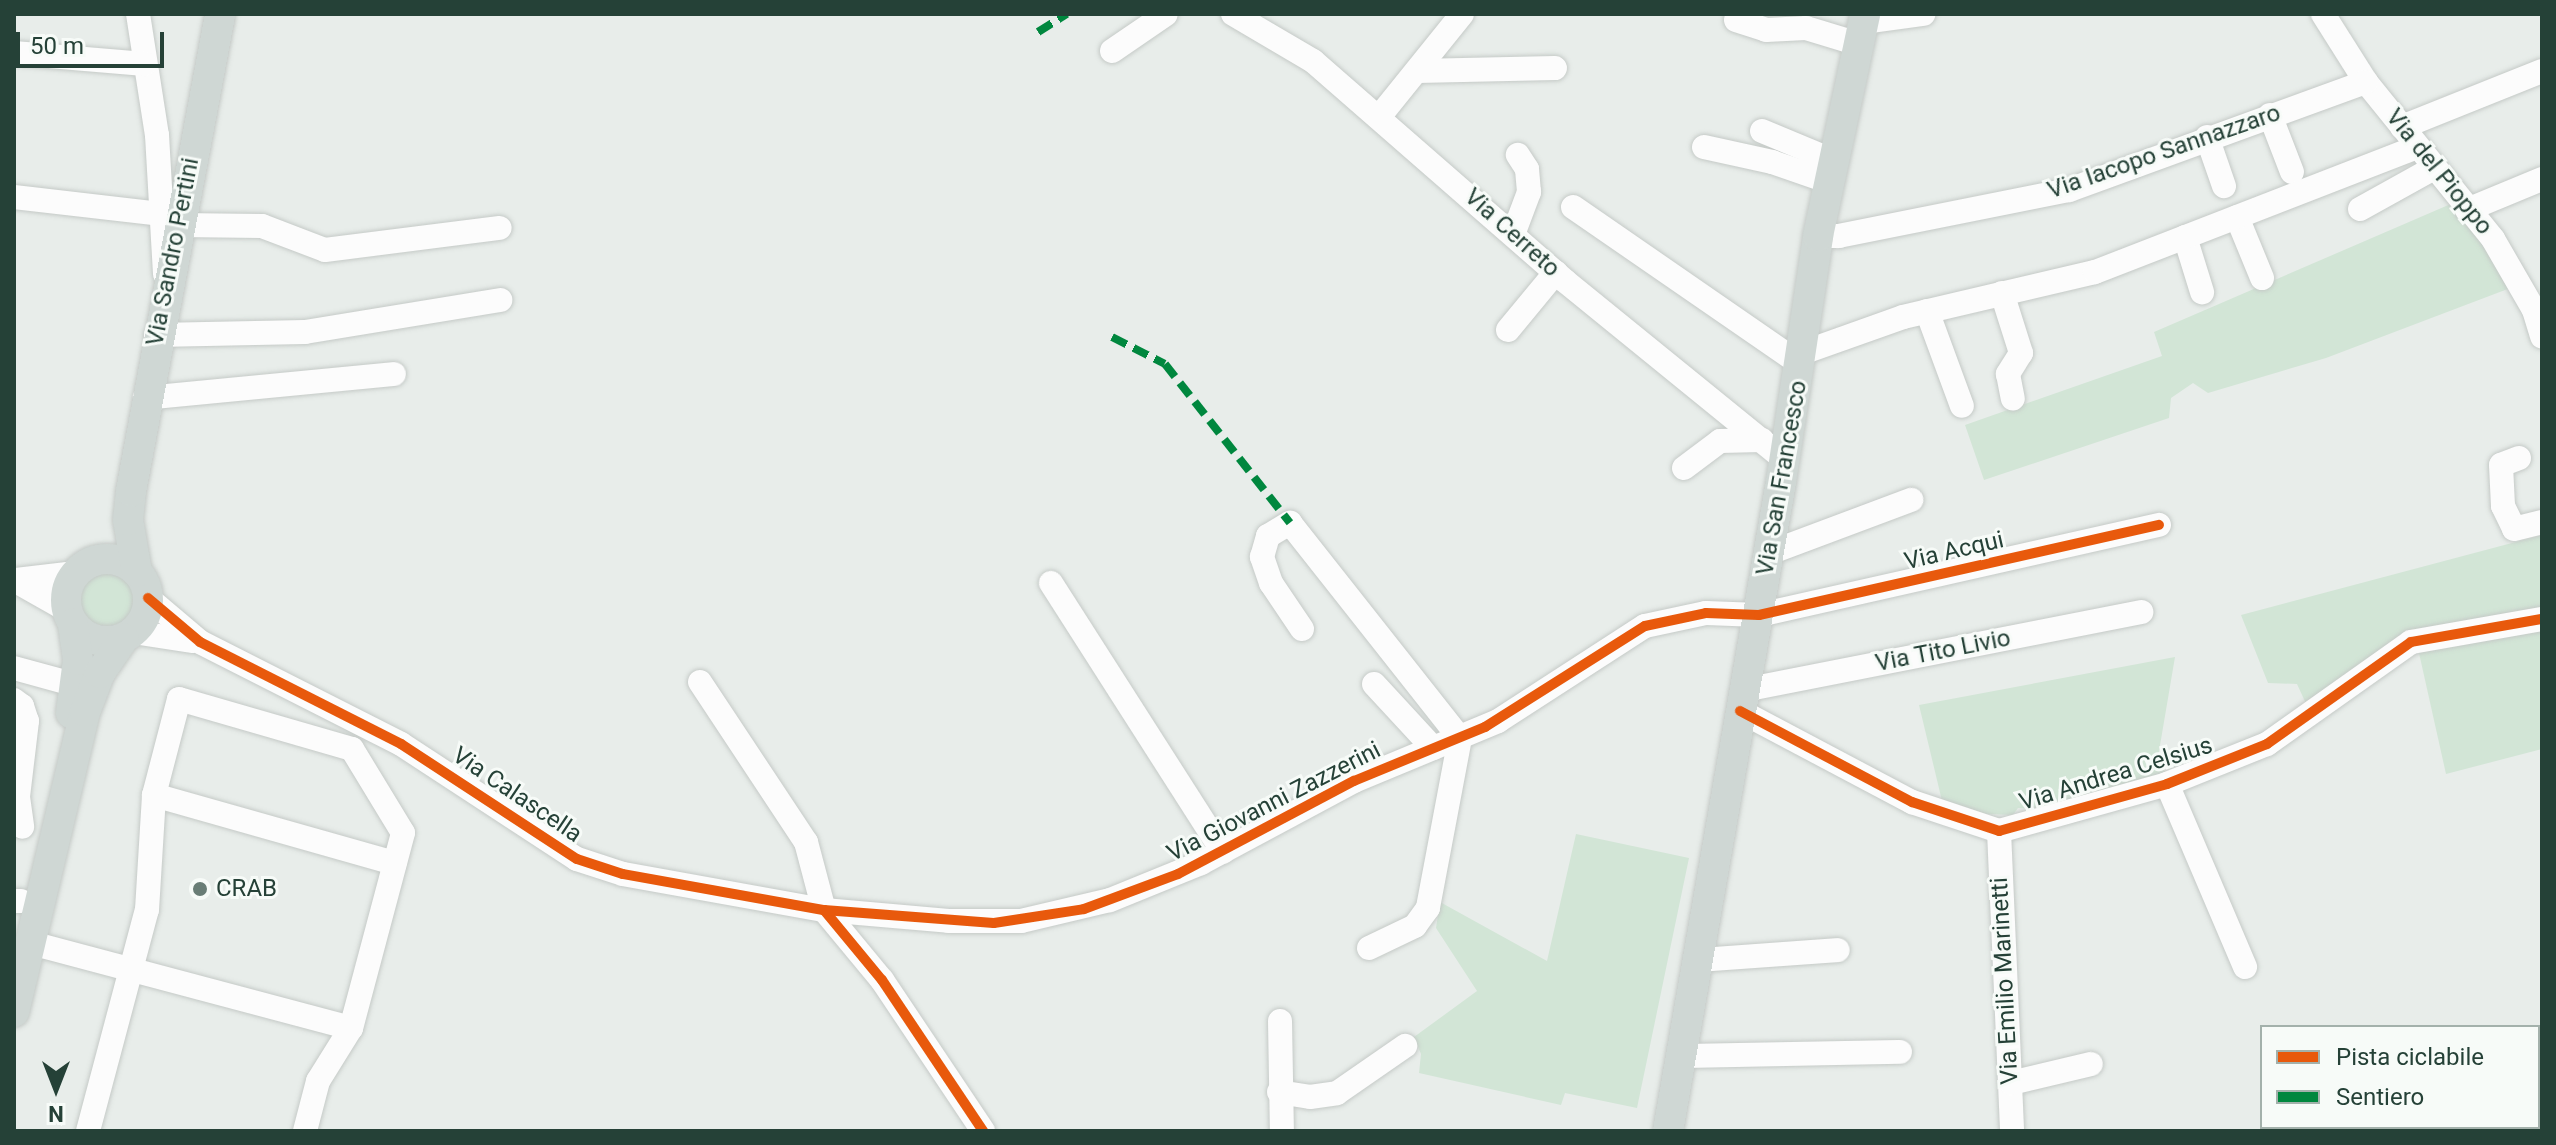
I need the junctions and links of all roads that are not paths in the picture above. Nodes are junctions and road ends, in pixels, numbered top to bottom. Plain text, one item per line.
1 (138, 14) edge
2 (220, 14) edge
3 (1166, 14) edge
4 (1233, 14) edge
5 (1462, 14) edge
6 (1923, 14) edge
7 (2323, 14) edge
8 (1736, 20) dead end
9 (1862, 27) edge
10 (1112, 51) dead end
11 (14, 53) edge
12 (145, 64) junction
13 (1555, 68) dead end
14 (1417, 71) junction
15 (2542, 71) edge
16 (2366, 82) junction
17 (2270, 115) junction
18 (1379, 117) junction
19 (2402, 127) junction
20 (1762, 131) dead end
21 (2207, 137) junction
22 (1704, 147) dead end
23 (2417, 147) junction
24 (1518, 155) dead end
25 (2434, 168) junction
26 (1832, 172) junction
27 (2292, 172) dead end
28 (2542, 179) edge
29 (2224, 186) dead end
30 (14, 197) edge
31 (1573, 207) dead end
32 (2360, 209) dead end
33 (2467, 210) junction
34 (2237, 217) junction
35 (169, 219) junction
36 (500, 228) dead end
37 (1514, 232) junction
38 (1818, 236) junction
39 (2185, 237) junction
40 (1556, 272) junction
41 (2262, 278) dead end
42 (2202, 292) dead end
43 (2002, 293) junction
44 (500, 300) dead end
45 (2538, 308) edge
46 (1927, 311) junction
47 (1508, 330) dead end
48 (156, 335) junction
49 (2542, 337) edge
50 (1802, 359) junction
51 (394, 374) dead end
52 (145, 398) junction
53 (2013, 399) dead end
54 (1962, 406) dead end
55 (1762, 440) junction
56 (2519, 458) dead end
57 (1785, 460) junction
58 (1684, 468) dead end
59 (131, 491) junction
60 (1911, 500) dead end
61 (2542, 522) edge
62 (2159, 525) dead end
63 (1769, 553) junction
64 (85, 567) junction
65 (15, 580) edge
66 (1051, 583) dead end
67 (143, 585) junction
68 (2141, 612) dead end
69 (1759, 615) junction
70 (70, 617) junction
71 (2542, 619) edge
72 (1302, 629) dead end
73 (129, 635) junction
74 (200, 642) junction
75 (14, 668) edge
76 (700, 682) dead end
77 (1374, 684) dead end
78 (76, 685) junction
79 (14, 700) edge
80 (1742, 701) junction
81 (1460, 738) junction
82 (1433, 748) junction
83 (2167, 784) junction
84 (154, 795) junction
85 (2053, 816) junction
86 (26, 827) edge
87 (2082, 827) dead end
88 (1999, 831) junction
89 (1223, 852) junction
90 (395, 863) junction
91 (824, 910) junction
92 (20, 918) edge
93 (1369, 948) dead end
94 (1838, 950) dead end
95 (1699, 960) junction
96 (2245, 967) dead end
97 (131, 970) junction
98 (14, 1012) edge
99 (1280, 1021) dead end
100 (351, 1028) junction
101 (1405, 1046) dead end
102 (1900, 1052) dead end
103 (1684, 1056) junction
104 (2091, 1064) dead end
105 (2011, 1083) junction
106 (1279, 1092) junction
107 (88, 1131) edge
108 (305, 1131) edge
109 (983, 1131) edge
110 (1282, 1131) edge
111 (1668, 1131) edge
112 (2012, 1131) edge

1 - 12 street
2 - 35 main road, Via Sandro Pertini
3 - 10 street
4 - 18 street, Via Cerreto
5 - 14 street
6 - 9 street
7 - 16 street, Via del Pioppo
8 - 9 street
9 - 26 main road, Via San Francesco
11 - 12 street
12 - 35 street
13 - 14 street
14 - 18 street
15 - 19 street
16 - 17 street, Via Iacopo Sannazzaro
16 - 19 street, Via del Pioppo
17 - 21 street, Via Iacopo Sannazzaro
17 - 27 street
18 - 37 street, Via Cerreto
19 - 23 street, Via del Pioppo
20 - 26 street
21 - 29 street
21 - 38 street, Via Iacopo Sannazzaro
22 - 26 street
23 - 25 street, Via del Pioppo
23 - 34 street
24 - 37 street
25 - 32 street
25 - 33 street, Via del Pioppo
26 - 38 main road, Via San Francesco
28 - 33 street
30 - 35 street
31 - 50 street
33 - 45 street, Via del Pioppo
34 - 39 street
34 - 41 street
35 - 36 street
35 - 48 main road, Via Sandro Pertini
37 - 40 street, Via Cerreto
38 - 50 main road, Via San Francesco
39 - 42 street
39 - 43 street
40 - 47 street
40 - 55 street, Via Cerreto
43 - 46 street
43 - 53 street
44 - 48 street
45 - 49 street, Via del Pioppo
46 - 50 street
46 - 54 street
48 - 52 main road, Via Sandro Pertini
50 - 57 main road, Via San Francesco
51 - 52 street
52 - 59 main road, Via Sandro Pertini
55 - 57 street, Via Cerreto
55 - 58 street
56 - 61 street
57 - 63 main road, Via San Francesco
59 - 64 main road, Via Sandro Pertini
59 - 67 main road, Via Sandro Pertini
60 - 63 street
62 - 69 street, Via Acqui
63 - 69 main road, Via San Francesco
64 - 65 street
64 - 67 main road
64 - 70 main road, Via Sandro Pertini
65 - 70 street
66 - 89 street
67 - 73 main road, Via Sandro Pertini
67 - 74 street, Via Calascella
68 - 80 street, Via Tito Livio
69 - 80 main road, Via San Francesco
69 - 81 street, Via Giovanni Zazzerini
70 - 73 main road
70 - 78 main road, Via Sandro Pertini
71 - 83 street, Via Andrea Celsius
72 - 81 street
73 - 74 street, Via Calascella
73 - 92 main road, Via Sandro Pertini
74 - 91 street, Via Calascella
75 - 78 street
76 - 91 street
77 - 82 street
78 - 86 main road, Via Sandro Pertini
79 - 86 street
80 - 88 street, Via Andrea Celsius
80 - 95 main road, Via San Francesco
81 - 82 street, Via Giovanni Zazzerini
81 - 93 street
82 - 89 street, Via Giovanni Zazzerini
83 - 85 street, Via Andrea Celsius
83 - 96 street
84 - 90 street
84 - 90 street
84 - 97 street
85 - 87 street
85 - 88 street, Via Andrea Celsius
86 - 92 main road, Via Sandro Pertini
88 - 105 street, Via Emilio Marinetti
89 - 91 street, Via Giovanni Zazzerini
90 - 100 street
91 - 109 street
92 - 97 street
92 - 98 main road, Via Sandro Pertini
94 - 95 street
95 - 103 main road, Via San Francesco
97 - 100 street
97 - 107 street
99 - 106 street
100 - 108 street
101 - 106 street
102 - 103 street
103 - 111 main road, Via San Francesco
104 - 105 street
105 - 112 street, Via Emilio Marinetti
106 - 110 street

